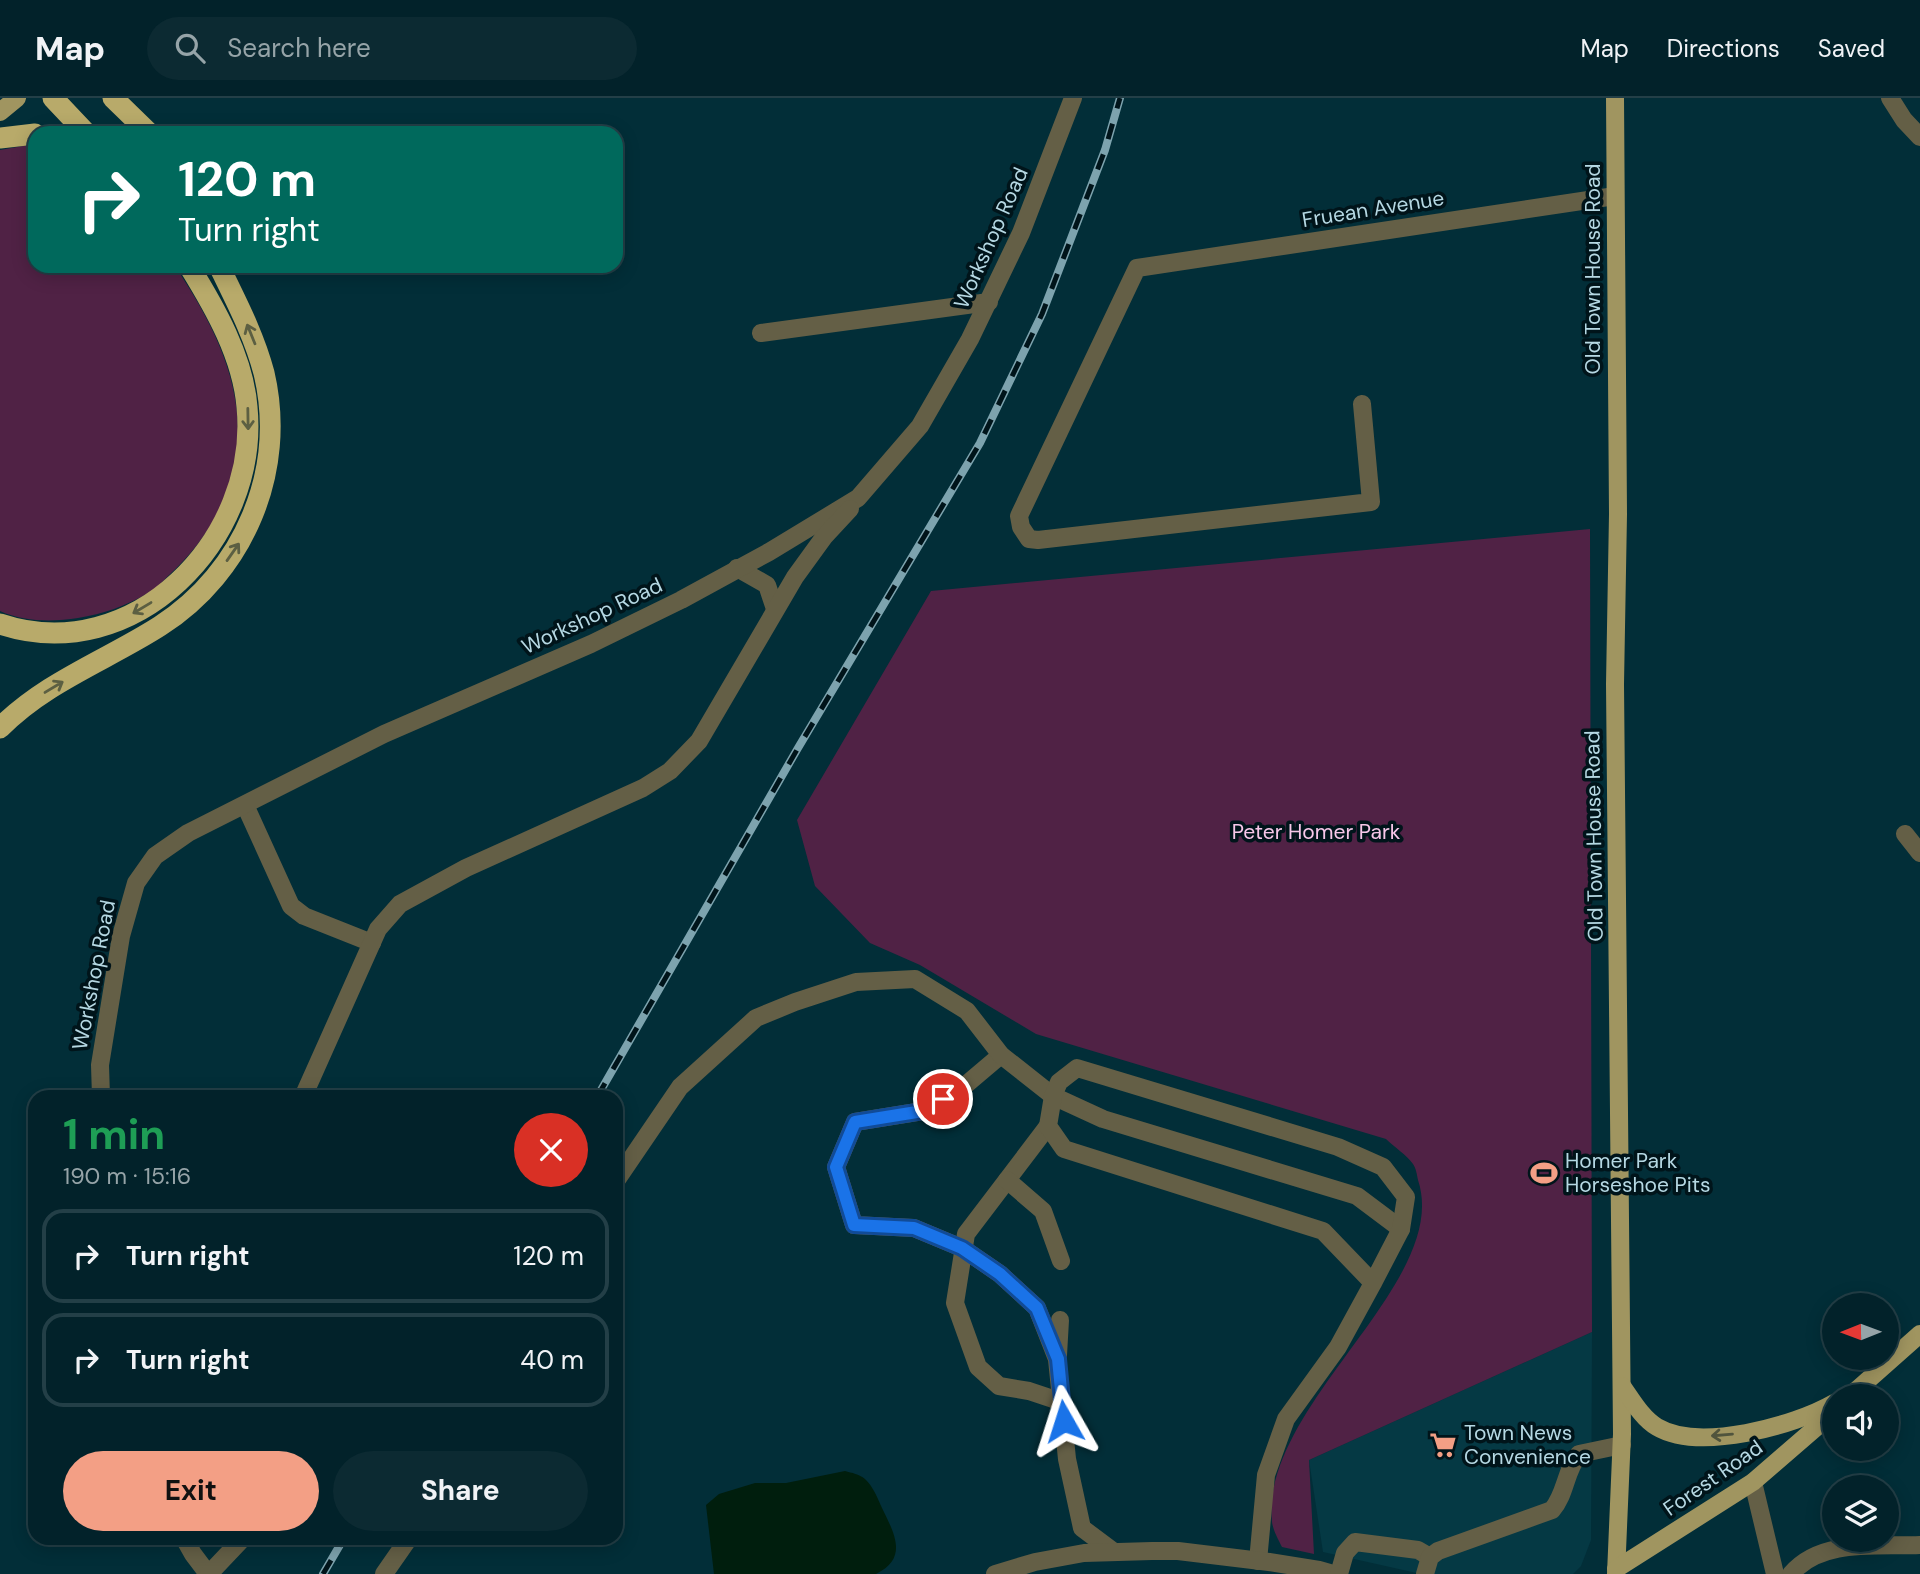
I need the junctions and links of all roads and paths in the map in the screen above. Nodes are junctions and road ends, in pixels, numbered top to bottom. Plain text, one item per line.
1 (17, 98) edge
2 (54, 98) edge
3 (113, 98) edge
4 (137, 98) edge
5 (1073, 98) edge
6 (1615, 98) edge
7 (1890, 98) edge
8 (0, 112) edge
9 (80, 126) edge
10 (143, 126) edge
11 (148, 126) edge
12 (28, 135) edge
13 (1920, 137) edge
14 (0, 138) edge
15 (1615, 196) junction
16 (192, 273) edge
17 (222, 273) edge
18 (992, 295) junction
19 (761, 333) dead end
20 (1362, 404) dead end
21 (858, 498) junction
22 (737, 568) junction
23 (775, 609) junction
24 (0, 624) edge
25 (0, 728) edge
26 (245, 805) junction
27 (1905, 834) dead end
28 (1920, 853) edge
29 (372, 943) junction
30 (1001, 1055) junction
31 (101, 1090) edge
32 (307, 1090) edge
33 (1053, 1096) junction
34 (1048, 1126) junction
35 (623, 1171) edge
36 (1007, 1180) junction
37 (1401, 1229) junction
38 (962, 1248) junction
39 (1061, 1261) dead end
40 (1373, 1283) junction
41 (1060, 1320) dead end
42 (1920, 1334) edge
43 (1058, 1359) junction
44 (1863, 1384) edge
45 (1622, 1386) junction
46 (1062, 1402) junction
47 (1822, 1409) edge
48 (1822, 1422) edge
49 (1622, 1445) junction
50 (1754, 1482) junction
51 (188, 1545) edge
52 (236, 1545) edge
53 (404, 1545) edge
54 (1920, 1545) edge
55 (1114, 1552) junction
56 (1258, 1560) junction
57 (1428, 1565) edge
58 (1326, 1572) edge
59 (1615, 1572) edge
60 (209, 1574) edge
61 (384, 1574) edge
62 (995, 1574) edge
63 (1339, 1574) edge
64 (1776, 1574) edge
65 (1791, 1574) edge

1 - 8 main road
2 - 9 highway
3 - 10 highway
4 - 11 highway
5 - 18 street, Workshop Road
6 - 15 main road, Old Town House Road
7 - 13 street
12 - 14 highway
15 - 20 street, Fruean Avenue
15 - 45 main road, Old Town House Road
16 -> 24 highway
25 -> 17 highway
18 - 19 street
18 - 21 street, Workshop Road
21 - 22 street, Workshop Road
21 - 23 street
22 - 23 street
22 - 26 street, Workshop Road
23 - 29 street
26 - 29 street
26 - 31 street, Workshop Road
27 - 28 street
29 - 32 street
30 - 33 street
30 - 35 street
30 - 38 street
33 - 34 street
33 - 37 street
33 - 37 street
34 - 36 street
34 - 40 street
36 - 38 street
36 - 39 street
37 - 40 street
38 - 43 street
38 - 46 street
40 - 56 street
41 - 43 street
42 - 44 main road
43 - 46 street
47 -> 45 main road
45 - 49 main road, Old Town House Road
46 - 55 street
48 - 50 main road, Forest Road
49 - 57 street
49 - 59 main road, Old Town House Road
50 - 59 main road, Forest Road
50 - 64 street
51 - 60 street
52 - 60 street
53 - 61 street
54 - 65 street
55 - 56 street
55 - 62 street
56 - 58 street
57 - 63 street

